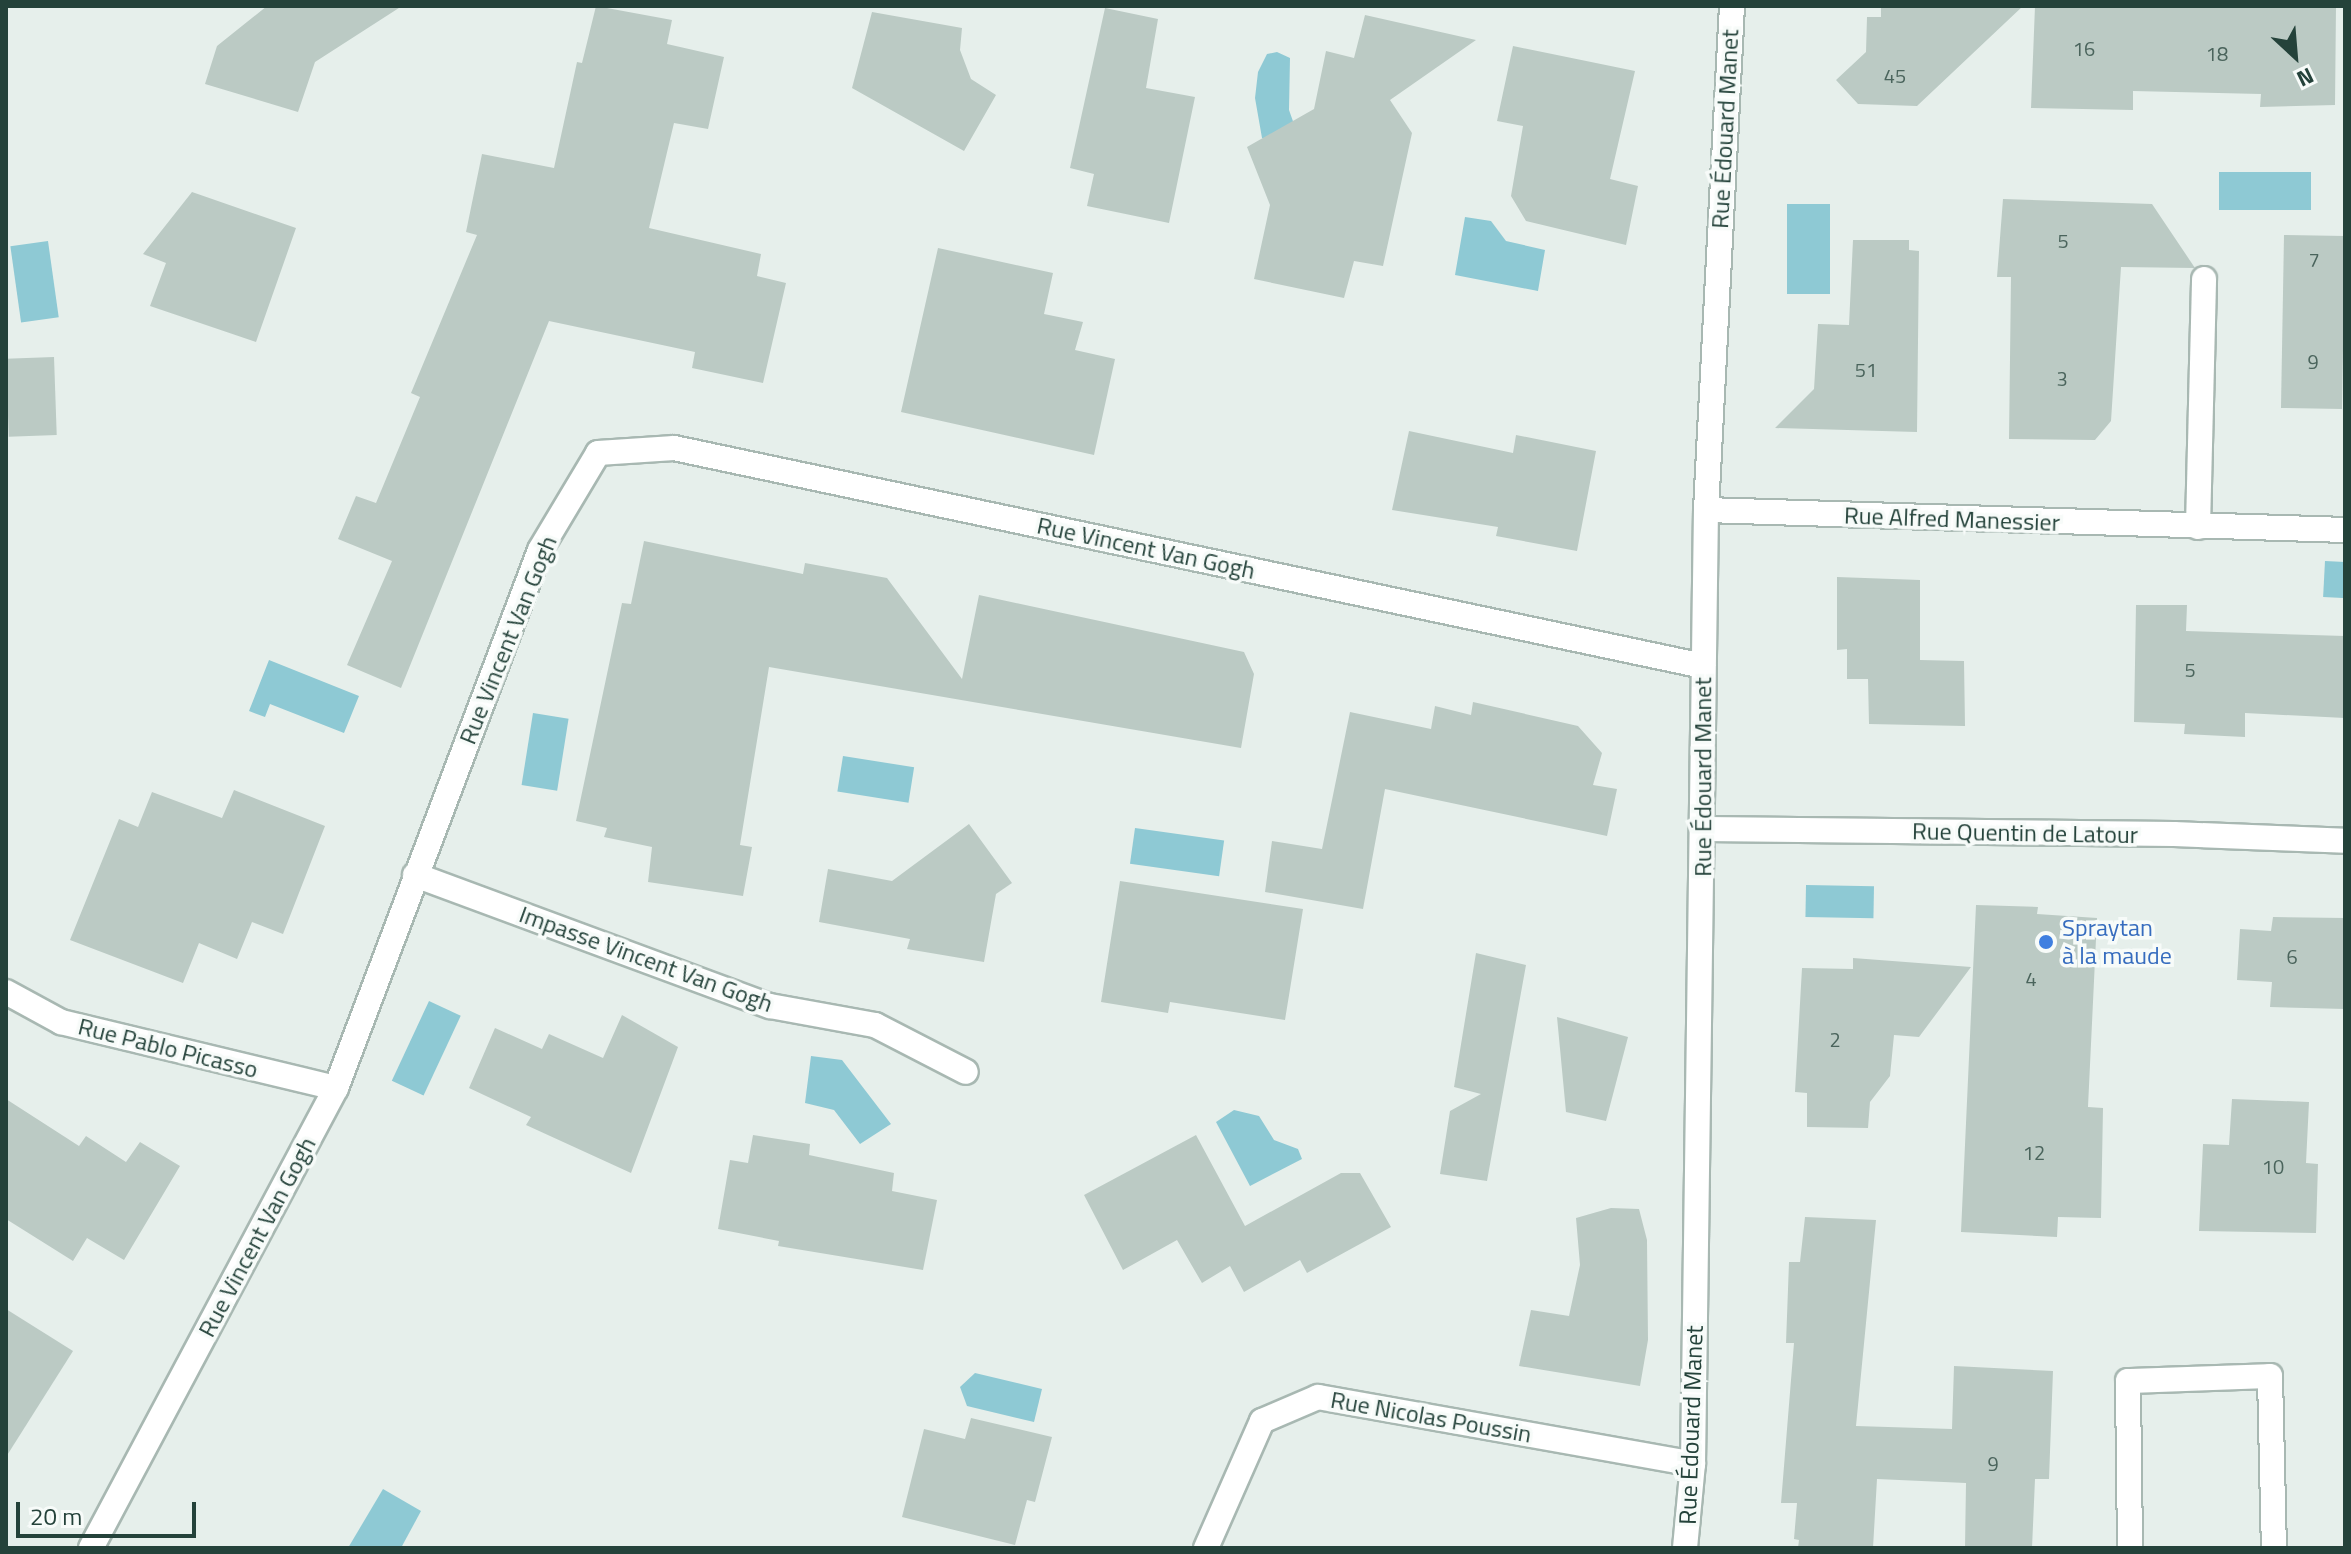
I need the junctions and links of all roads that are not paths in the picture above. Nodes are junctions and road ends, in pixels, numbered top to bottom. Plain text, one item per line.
1 (1730, 6) edge
2 (2204, 279) dead end
3 (1706, 510) junction
4 (2198, 527) junction
5 (2345, 530) edge
6 (1703, 666) junction
7 (1705, 829) junction
8 (2345, 841) edge
9 (415, 875) junction
10 (6, 992) edge
11 (966, 1072) dead end
12 (336, 1088) junction
13 (1693, 1464) junction
14 (91, 1548) edge
15 (1206, 1548) edge
16 (1685, 1548) edge
17 (2130, 1548) edge
18 (2274, 1548) edge

1 - 3 street, Rue Édouard Manet
2 - 4 street
3 - 4 street, Rue Alfred Manessier
3 - 6 street, Rue Édouard Manet
4 - 5 street, Rue Alfred Manessier
6 - 7 street, Rue Édouard Manet
6 - 9 street, Rue Vincent Van Gogh
7 - 8 street, Rue Quentin de Latour
7 - 13 street, Rue Édouard Manet
9 - 11 street, Impasse Vincent Van Gogh
9 - 12 street, Rue Vincent Van Gogh
10 - 12 street, Rue Pablo Picasso
12 - 14 street, Rue Vincent Van Gogh
13 - 15 street, Rue Nicolas Poussin
13 - 16 street, Rue Édouard Manet
17 - 18 street

